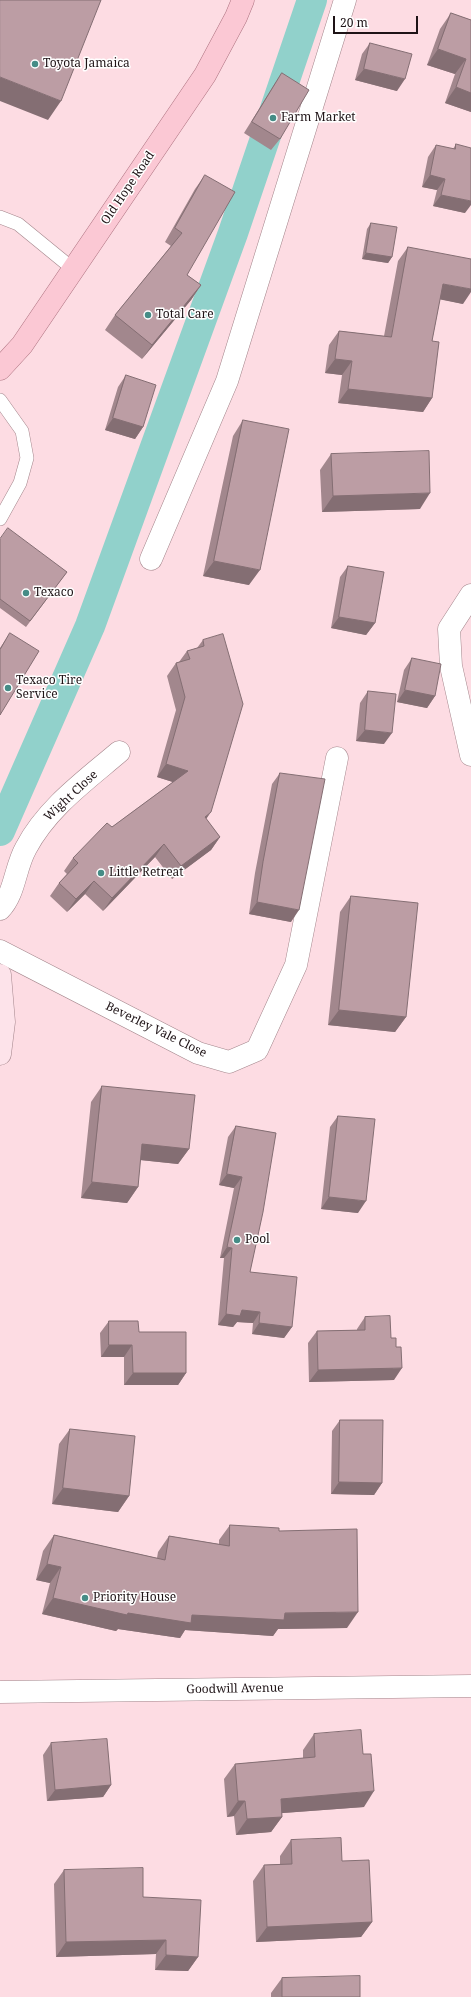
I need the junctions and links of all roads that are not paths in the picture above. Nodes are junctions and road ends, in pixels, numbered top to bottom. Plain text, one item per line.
1 (243, 0) edge
2 (345, 0) edge
3 (0, 217) edge
4 (72, 270) junction
5 (0, 369) edge
6 (0, 400) edge
7 (0, 519) edge
8 (151, 559) dead end
9 (471, 595) edge
10 (119, 752) dead end
11 (471, 755) edge
12 (337, 758) dead end
13 (0, 909) edge
14 (0, 951) edge
15 (0, 975) edge
16 (0, 1054) edge
17 (471, 1686) edge
18 (0, 1692) edge

1 - 4 main road, Old Hope Road
2 - 8 street
3 - 4 lane
4 - 5 main road, Old Hope Road
6 - 7 lane
9 - 11 street
10 - 13 street, Wight Close
12 - 14 street, Beverley Vale Close
15 - 16 main road
17 - 18 street, Goodwill Avenue

